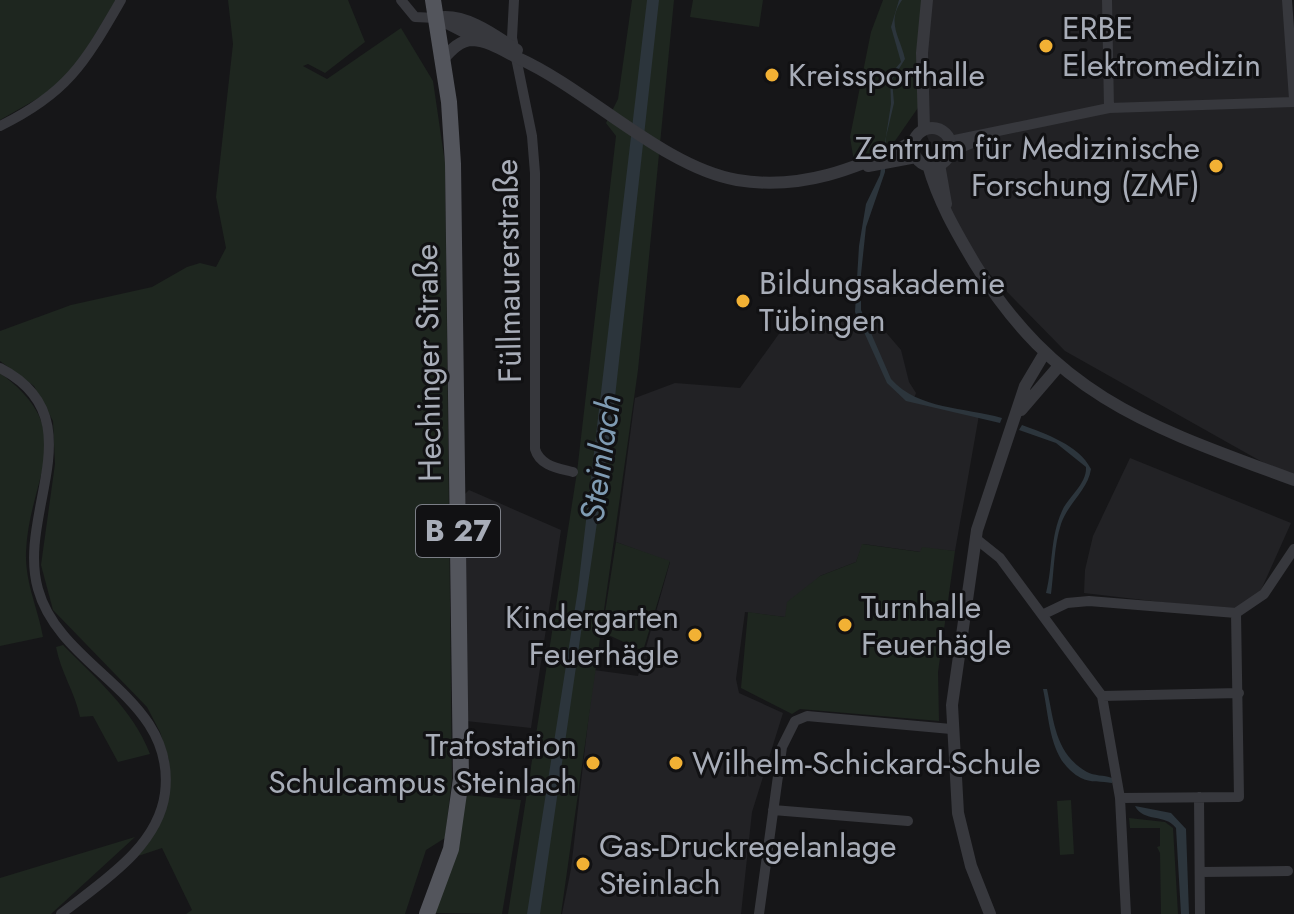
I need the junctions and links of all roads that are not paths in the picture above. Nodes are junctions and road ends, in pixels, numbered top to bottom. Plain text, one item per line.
1 (121, 0) edge
2 (401, 0) edge
3 (433, 0) edge
4 (514, 0) edge
5 (927, 0) edge
6 (1107, 0) edge
7 (1287, 0) edge
8 (436, 18) junction
9 (483, 42) junction
10 (514, 52) junction
11 (443, 59) junction
12 (1294, 101) edge
13 (1109, 108) junction
14 (0, 126) edge
15 (924, 129) junction
16 (913, 142) junction
17 (950, 146) junction
18 (892, 157) junction
19 (916, 157) junction
20 (934, 168) junction
21 (1044, 354) junction
22 (1058, 367) junction
23 (0, 368) edge
24 (1018, 414) junction
25 (573, 472) dead end
26 (1294, 480) edge
27 (975, 538) junction
28 (1294, 549) edge
29 (1236, 613) junction
30 (1044, 614) junction
31 (1239, 693) junction
32 (1102, 696) junction
33 (951, 729) junction
34 (1199, 797) junction
35 (1120, 798) junction
36 (773, 810) junction
37 (908, 821) dead end
38 (1288, 871) dead end
39 (1201, 872) junction
40 (61, 914) edge
41 (427, 914) edge
42 (759, 914) edge
43 (990, 914) edge
44 (1126, 914) edge
45 (1200, 914) edge

1 - 14 street
2 - 8 street
3 - 8 main road, Hechinger Straße / B 27
4 - 10 street, Füllmaurerstraße
5 - 15 street
6 - 13 street
7 - 12 street
8 - 9 street
8 - 10 street
8 - 11 main road, Hechinger Straße / B 27
9 - 10 street
9 - 11 street
10 - 18 street
10 - 25 street, Füllmaurerstraße
11 - 41 main road, Hechinger Straße / B 27
12 - 13 street
13 - 17 street
15 - 16 street
15 - 17 street
16 - 18 street
16 - 19 street
17 - 20 street
18 - 19 street
19 - 20 street
20 - 21 street
21 - 22 street
21 - 24 street
22 - 24 street
22 - 26 street
23 - 40 street
24 - 27 street
27 - 30 street
27 - 33 street
28 - 29 street
29 - 30 street
29 - 31 street
30 - 32 street
31 - 32 street
31 - 34 street
32 - 35 street
33 - 36 street
33 - 43 street
34 - 35 street
34 - 39 street
35 - 44 street
36 - 37 street
36 - 42 street
38 - 39 street
39 - 45 street

